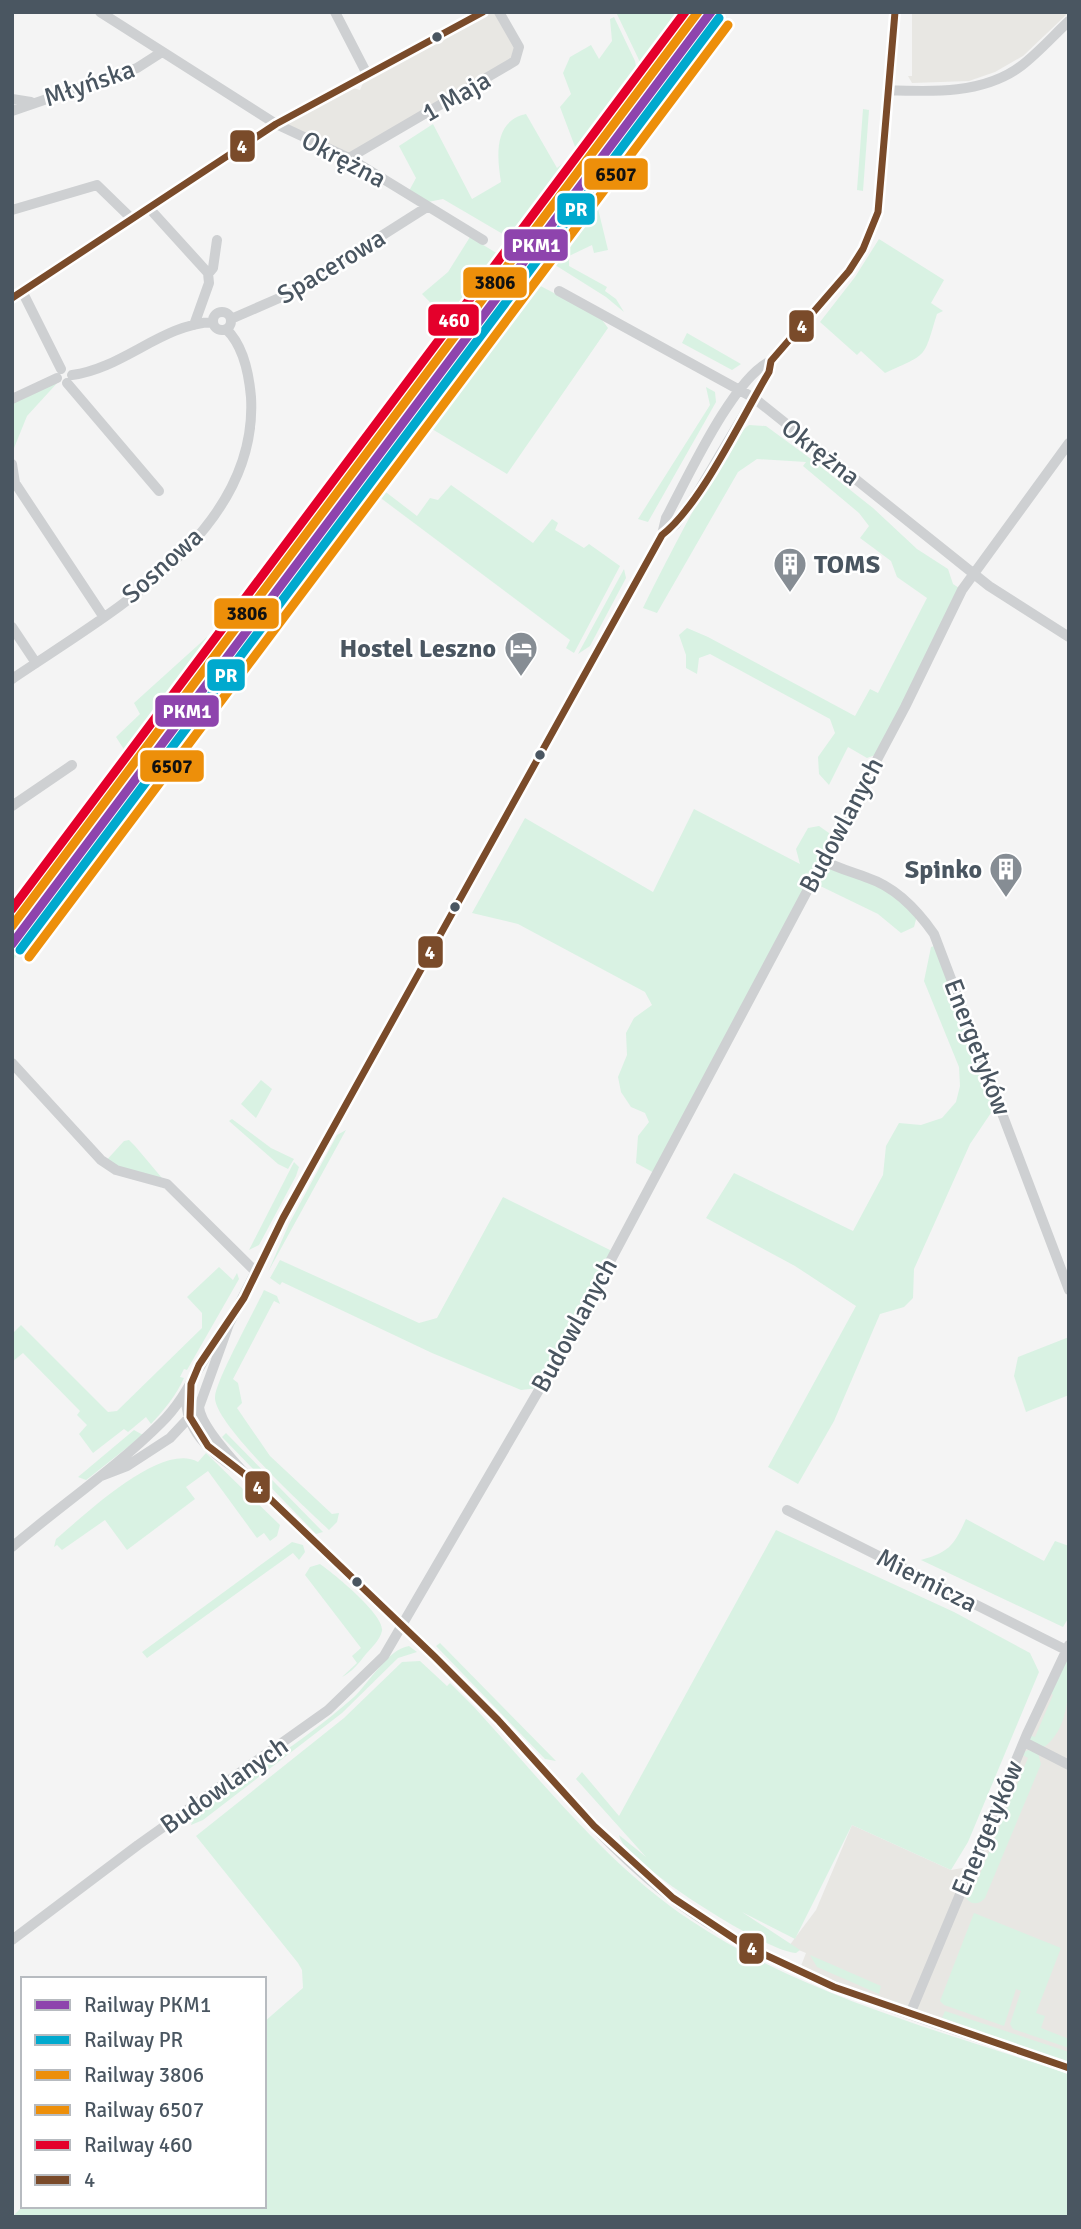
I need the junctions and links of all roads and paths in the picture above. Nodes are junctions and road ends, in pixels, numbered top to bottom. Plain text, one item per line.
1 (100, 12) edge
2 (335, 12) edge
3 (483, 12) edge
4 (499, 12) edge
5 (895, 12) edge
6 (1069, 21) edge
7 (162, 52) junction
8 (367, 75) junction
9 (888, 90) junction
10 (12, 99) edge
11 (37, 102) junction
12 (12, 111) edge
13 (276, 124) junction
14 (349, 158) junction
15 (427, 207) junction
16 (149, 208) junction
17 (12, 210) edge
18 (132, 219) junction
19 (217, 240) dead end
20 (483, 240) dead end
21 (208, 274) junction
22 (22, 291) junction
23 (559, 291) dead end
24 (12, 298) edge
25 (228, 324) junction
26 (194, 325) junction
27 (771, 361) junction
28 (64, 376) junction
29 (740, 389) junction
30 (12, 398) edge
31 (754, 398) junction
32 (1069, 443) edge
33 (12, 464) edge
34 (13, 486) edge
35 (159, 491) dead end
36 (662, 535) junction
37 (972, 573) junction
38 (103, 616) junction
39 (12, 627) edge
40 (1069, 637) edge
41 (36, 663) junction
42 (12, 679) edge
43 (72, 765) dead end
44 (12, 806) edge
45 (822, 860) junction
46 (12, 1063) edge
47 (256, 1272) junction
48 (1069, 1290) edge
49 (229, 1324) junction
50 (186, 1393) junction
51 (199, 1407) junction
52 (188, 1420) junction
53 (162, 1422) junction
54 (203, 1423) junction
55 (170, 1438) junction
56 (202, 1440) junction
57 (243, 1473) junction
58 (101, 1476) junction
59 (787, 1510) dead end
60 (12, 1547) edge
61 (403, 1627) junction
62 (1067, 1647) edge
63 (1024, 1742) junction
64 (1069, 1765) edge
65 (12, 1940) edge
66 (910, 2014) junction
67 (1069, 2068) edge

1 - 7 street, Okrężna
2 - 8 street
3 - 8 street
4 - 14 street, 1 Maja
5 - 9 street
6 - 9 street
7 - 11 street, Młyńska
7 - 13 street, Okrężna
8 - 13 street
9 - 27 street
10 - 11 street, Młyńska
11 - 12 street
13 - 14 street, Okrężna
13 - 16 street
14 - 15 street, Okrężna
15 - 20 street, Okrężna
15 - 25 street, Spacerowa
16 - 18 street
16 - 21 street
17 - 18 street
18 - 22 street
19 - 21 street
21 - 26 street
22 - 24 street
22 - 28 street
23 - 29 street, Okrężna
25 - 26 street, Spacerowa
25 - 38 street, Sosnowa
26 - 28 street
27 - 29 street
27 - 31 street
28 - 30 street
28 - 35 street
29 - 31 street, Okrężna
29 - 36 street
31 - 36 street
31 - 37 street, Okrężna
32 - 37 street, Budowlanych
33 - 34 street
34 - 38 street
36 - 47 street
37 - 40 street, Okrężna
37 - 45 street, Budowlanych
38 - 41 street, Sosnowa
39 - 41 street
41 - 42 street, Sosnowa
43 - 44 street
45 - 48 street, Energetyków
45 - 61 street, Budowlanych
46 - 47 street
47 - 49 street
49 - 50 street
49 - 51 street
50 - 52 street
50 - 53 street
51 - 52 street
51 - 54 street
52 - 53 street
52 - 54 street
52 - 55 street
52 - 56 street
53 - 58 street
54 - 57 street
55 - 56 street
55 - 58 street
56 - 57 street
57 - 61 street
58 - 60 street
59 - 62 street, Miernicza
61 - 65 street, Budowlanych
61 - 66 street
62 - 63 street, Energetyków
63 - 64 street
63 - 66 street, Energetyków
66 - 67 street

